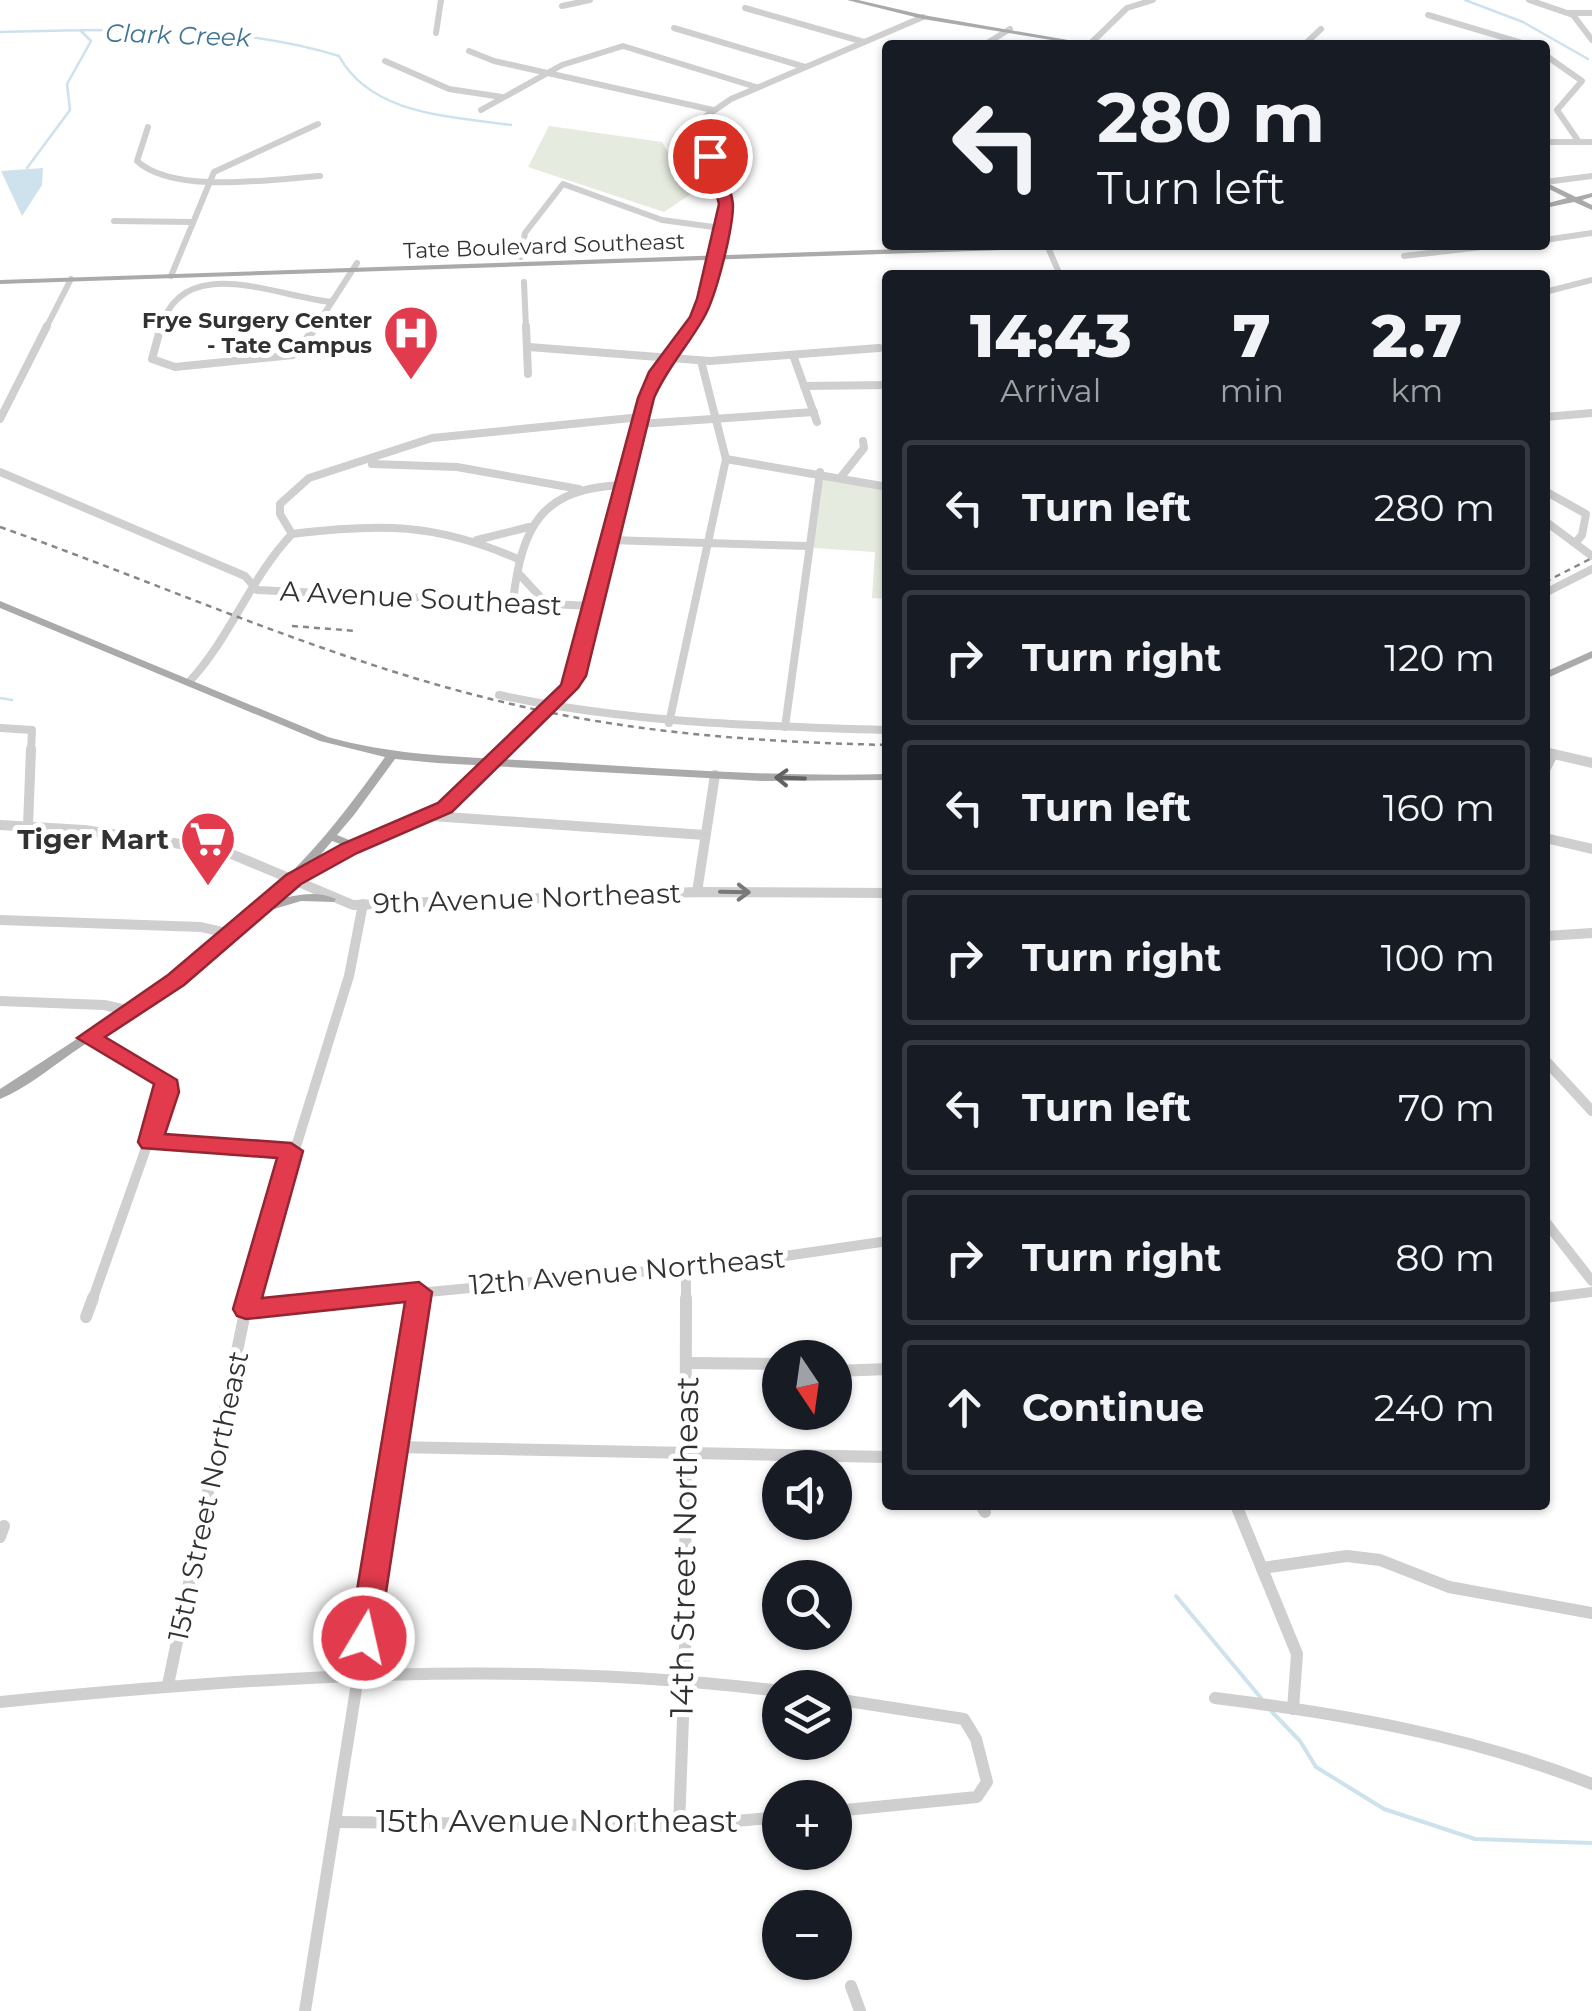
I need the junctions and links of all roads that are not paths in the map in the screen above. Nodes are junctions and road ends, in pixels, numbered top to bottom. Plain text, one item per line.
1 (441, 0) edge
2 (590, 0) edge
3 (850, 0) edge
4 (1153, 0) edge
5 (1529, 0) edge
6 (562, 6) dead end
7 (745, 8) dead end
8 (1570, 13) junction
9 (1592, 13) edge
10 (1428, 14) dead end
11 (922, 17) junction
12 (674, 28) dead end
13 (1320, 28) dead end
14 (1010, 29) junction
15 (436, 33) dead end
16 (992, 40) edge
17 (1070, 40) edge
18 (1096, 40) edge
19 (1309, 40) edge
20 (1516, 40) edge
21 (1592, 40) edge
22 (864, 42) junction
23 (469, 51) dead end
24 (1550, 59) edge
25 (385, 61) dead end
26 (805, 67) junction
27 (549, 72) junction
28 (756, 88) junction
29 (502, 96) junction
30 (481, 110) dead end
31 (713, 110) junction
32 (318, 124) dead end
33 (148, 128) dead end
34 (1550, 142) edge
35 (1579, 142) junction
36 (1592, 142) edge
37 (320, 176) dead end
38 (1592, 176) edge
39 (209, 179) junction
40 (1550, 182) edge
41 (1550, 185) edge
42 (1577, 198) junction
43 (1591, 203) edge
44 (1550, 205) edge
45 (1550, 213) edge
46 (114, 221) dead end
47 (193, 222) junction
48 (721, 228) junction
49 (1592, 233) edge
50 (1550, 239) edge
51 (882, 244) edge
52 (882, 250) edge
53 (1456, 250) edge
54 (713, 254) junction
55 (1404, 256) dead end
56 (520, 257) junction
57 (355, 266) junction
58 (172, 272) junction
59 (0, 274) edge
60 (71, 279) junction
61 (1592, 280) edge
62 (0, 282) edge
63 (524, 282) dead end
64 (1550, 291) edge
65 (332, 302) junction
66 (529, 347) junction
67 (878, 348) dead end
68 (792, 355) junction
69 (667, 357) junction
70 (700, 361) junction
71 (528, 374) dead end
72 (882, 385) edge
73 (804, 386) junction
74 (814, 412) junction
75 (1592, 412) edge
76 (1550, 416) edge
77 (0, 419) edge
78 (719, 419) junction
79 (640, 421) junction
80 (817, 422) dead end
81 (863, 441) dead end
82 (726, 459) junction
83 (360, 464) junction
84 (0, 472) edge
85 (820, 472) junction
86 (841, 477) junction
87 (624, 485) junction
88 (882, 486) edge
89 (579, 489) junction
90 (1550, 494) edge
91 (1550, 525) edge
92 (530, 527) junction
93 (292, 534) junction
94 (477, 540) junction
95 (609, 540) junction
96 (705, 542) junction
97 (1575, 543) junction
98 (806, 546) junction
99 (1592, 556) edge
100 (518, 559) junction
101 (1592, 568) edge
102 (520, 576) junction
103 (251, 586) junction
104 (1550, 590) edge
105 (513, 601) junction
106 (0, 604) edge
107 (547, 604) junction
108 (592, 606) junction
109 (1592, 654) edge
110 (1550, 674) edge
111 (189, 682) junction
112 (499, 695) dead end
113 (552, 706) junction
114 (669, 723) junction
115 (786, 727) junction
116 (0, 728) edge
117 (882, 730) edge
118 (1550, 753) edge
119 (392, 757) junction
120 (490, 762) junction
121 (1592, 763) edge
122 (716, 775) junction
123 (882, 777) edge
124 (430, 816) junction
125 (0, 825) edge
126 (28, 826) junction
127 (705, 836) junction
128 (332, 837) junction
129 (1550, 839) edge
130 (355, 846) junction
131 (1592, 849) edge
132 (293, 879) junction
133 (697, 892) junction
134 (882, 893) edge
135 (330, 898) junction
136 (363, 904) junction
137 (255, 914) junction
138 (0, 920) edge
139 (1592, 933) edge
140 (231, 934) junction
141 (1550, 936) edge
142 (0, 1001) edge
143 (131, 1011) junction
144 (88, 1038) junction
145 (1550, 1065) edge
146 (0, 1095) edge
147 (1592, 1111) edge
148 (150, 1142) junction
149 (291, 1151) junction
150 (1550, 1227) edge
151 (882, 1242) edge
152 (686, 1268) junction
153 (1592, 1281) edge
154 (419, 1292) junction
155 (1592, 1292) edge
156 (1550, 1297) edge
157 (246, 1309) junction
158 (86, 1317) dead end
159 (686, 1363) junction
160 (762, 1364) edge
161 (882, 1369) edge
162 (852, 1370) edge
163 (394, 1447) junction
164 (686, 1453) junction
165 (882, 1458) edge
166 (1238, 1510) edge
167 (1262, 1568) junction
168 (1592, 1613) edge
169 (358, 1670) junction
170 (684, 1676) junction
171 (168, 1685) junction
172 (762, 1688) edge
173 (1215, 1698) dead end
174 (0, 1702) edge
175 (852, 1702) edge
176 (1294, 1708) junction
177 (1592, 1784) edge
178 (852, 1809) edge
179 (762, 1819) edge
180 (335, 1822) junction
181 (678, 1826) junction
182 (851, 1986) dead end
183 (305, 2011) edge
184 (860, 2011) edge

1 - 15 street
2 - 6 street
3 - 11 main road
4 - 18 street
5 - 8 street
7 - 22 street
8 - 9 street
8 - 21 street
10 - 20 street
11 - 14 main road
11 - 22 street
12 - 26 street
13 - 19 street
14 - 16 street
14 - 17 main road
22 - 26 street
23 - 27 street
24 - 35 street
25 - 29 street
26 - 28 street
27 - 28 street
27 - 29 street
27 - 31 street
28 - 31 street
29 - 30 street
31 - 48 street
32 - 39 street
33 - 39 street
34 - 35 street
35 - 36 street
37 - 39 street
38 - 40 street
39 - 47 street
41 - 42 main road
42 - 43 main road
42 - 44 main road
43 - 45 main road
46 - 47 street
47 - 58 street
48 - 54 street
48 - 56 street
49 - 50 street
51 - 54 main road, Tate Boulevard Southeast
52 - 54 main road, Tate Boulevard Southeast
53 - 55 street
54 - 56 main road, Tate Boulevard Southeast
54 - 57 main road, Tate Boulevard Southeast
54 - 69 street
56 - 57 main road, Tate Boulevard Southeast
57 - 58 main road, Tate Boulevard Southeast
57 - 65 street
58 - 59 main road, Tate Boulevard Southeast
58 - 60 main road, Tate Boulevard Southeast
60 - 62 main road, Tate Boulevard Southeast
60 - 77 street
61 - 64 street
63 - 66 street
65 - 65 street
66 - 69 street
66 - 71 street
67 - 68 street
68 - 70 street
68 - 73 street
69 - 70 street
69 - 79 street
70 - 78 street
72 - 73 street
73 - 74 street
74 - 78 street
74 - 80 street
75 - 76 street
78 - 79 street
78 - 82 street
79 - 83 street
79 - 87 street
81 - 86 street
82 - 85 street
82 - 96 street
83 - 89 street
83 - 93 street
84 - 103 street
85 - 86 street
85 - 98 street
86 - 88 street
87 - 89 street
87 - 95 street
89 - 92 street
90 - 97 street
91 - 97 street
92 - 94 street
92 - 100 street
93 - 94 street
93 - 103 street
94 - 100 street
95 - 96 street
95 - 108 street
96 - 98 street
96 - 114 street
97 - 99 street
98 - 115 street
100 - 102 street
101 - 104 street
102 - 105 street
102 - 107 street
103 - 105 street, A Avenue Southeast
103 - 111 street
105 - 107 street, A Avenue Southeast
106 - 111 main road
107 - 108 street, A Avenue Southeast
108 - 113 street
109 - 110 main road
111 - 119 main road
112 - 113 street
113 - 114 street
113 - 120 street
114 - 115 street
115 - 117 street
116 - 126 street
118 - 121 street
119 - 120 main road
119 - 128 main road
120 - 122 main road
120 - 124 street
123 -> 122 main road
122 - 127 street
124 - 127 street
124 - 130 street
125 - 126 street, 9th Avenue Northeast
126 - 132 street, 9th Avenue Northeast
127 - 133 street
128 - 130 main road
128 - 132 main road
129 - 131 street
130 - 132 street
132 - 135 street, 9th Avenue Northeast
132 - 137 main road
133 -> 134 street, 9th Avenue Northeast
133 - 136 street, 9th Avenue Northeast
135 - 136 street, 9th Avenue Northeast
135 - 137 main road
136 - 149 street, 15th Street Northeast
137 - 140 main road
138 - 140 street
139 - 141 street
140 - 143 main road
142 - 143 street
143 - 144 main road
144 - 146 main road
144 - 148 street
145 - 147 street
148 - 149 street
148 - 158 street
149 - 157 street, 15th Street Northeast
150 - 153 street
151 - 152 street, 12th Avenue Northeast
152 - 154 street, 12th Avenue Northeast
152 - 159 street, 14th Street Northeast
154 - 157 street, 12th Avenue Northeast
154 - 163 street
155 - 156 street
157 - 171 street, 15th Street Northeast
159 - 160 street
159 - 164 street, 14th Street Northeast
161 - 162 street
163 - 164 street
163 - 169 street
164 - 165 street
164 - 170 street, 14th Street Northeast
166 - 167 street
167 - 168 street
167 - 176 street
169 - 170 street
169 - 171 street
169 - 180 street
170 - 172 street
170 - 181 street, 14th Street Northeast
171 - 174 street
173 - 176 street
175 - 178 street
176 - 177 street
179 - 181 street, 15th Avenue Northeast
180 - 181 street, 15th Avenue Northeast
180 - 183 street
182 - 184 street

